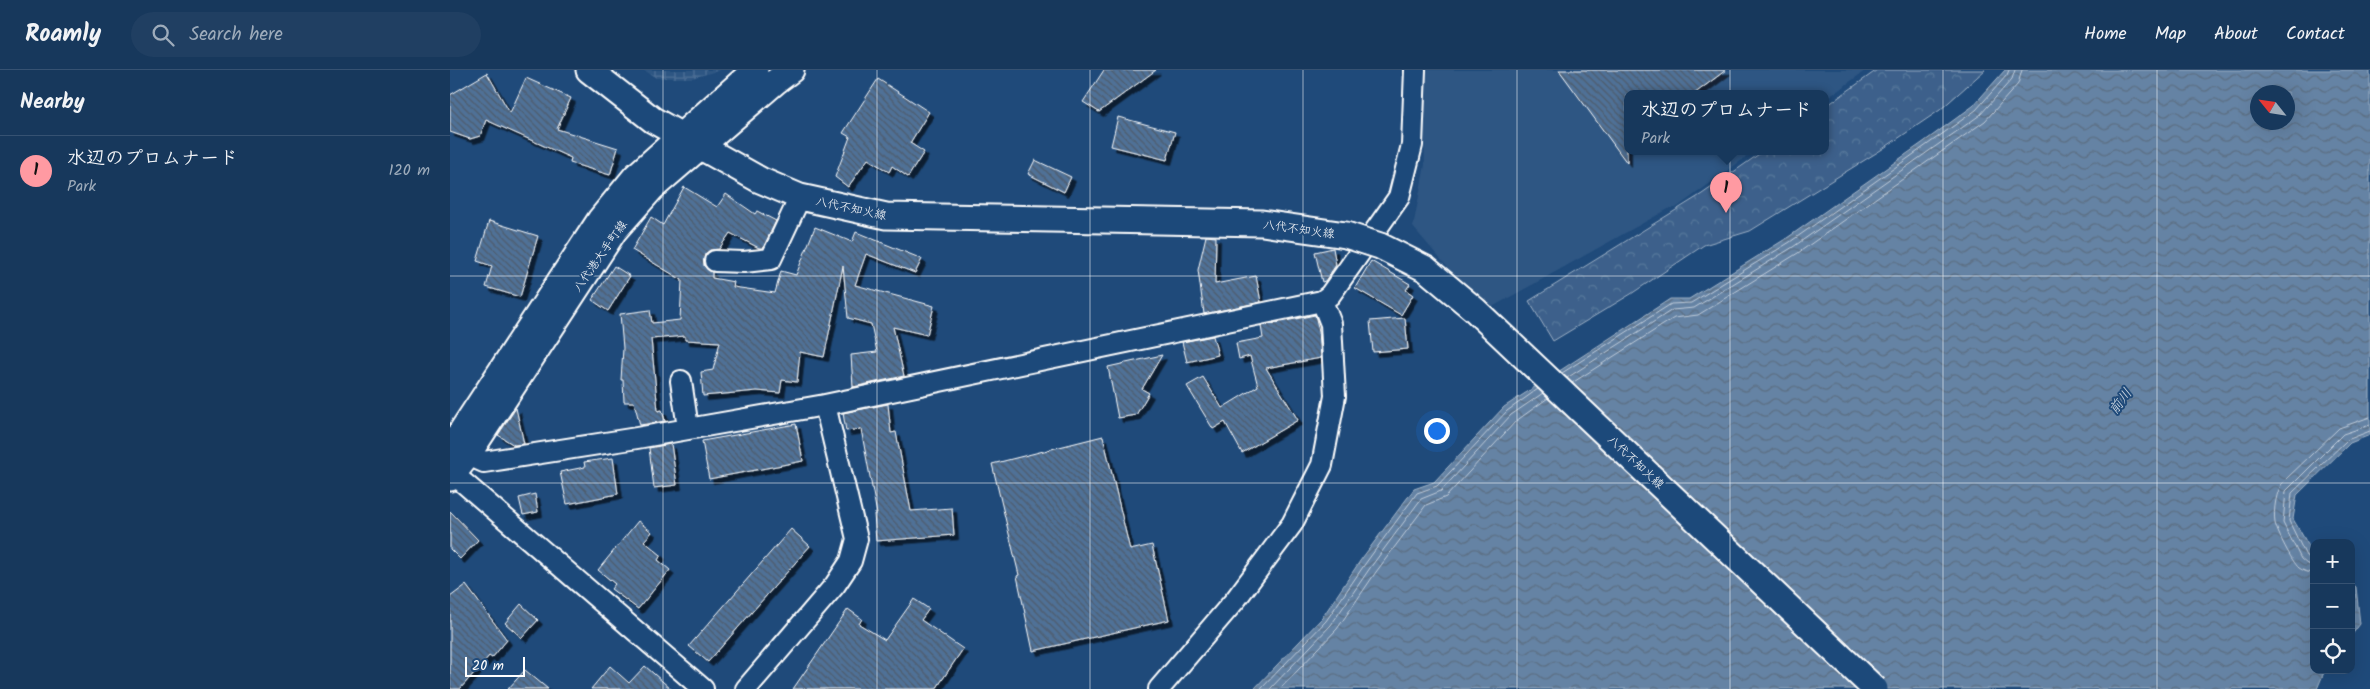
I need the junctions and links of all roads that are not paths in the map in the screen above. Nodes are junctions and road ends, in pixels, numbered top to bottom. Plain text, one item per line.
1 (589, 70) edge
2 (755, 70) edge
3 (791, 70) edge
4 (1415, 70) edge
5 (689, 142) junction
6 (800, 197) junction
7 (715, 261) dead end
8 (1322, 301) junction
9 (681, 381) dead end
10 (825, 404) junction
11 (688, 428) junction
12 (454, 463) edge
13 (702, 689) edge
14 (746, 689) edge
15 (1159, 689) edge
16 (1875, 689) edge

1 - 5 main road, 八代不知火線
2 - 5 main road, 八代港大手町線
3 - 5 main road, 八代港大手町線
4 - 8 street
5 - 6 main road, 八代不知火線
5 - 12 main road, 八代港大手町線
6 - 7 street
6 - 16 main road, 八代不知火線, bridge
8 - 10 street
8 - 15 street
9 - 11 street
10 - 11 street
10 - 14 street
11 - 12 street
12 - 13 street

